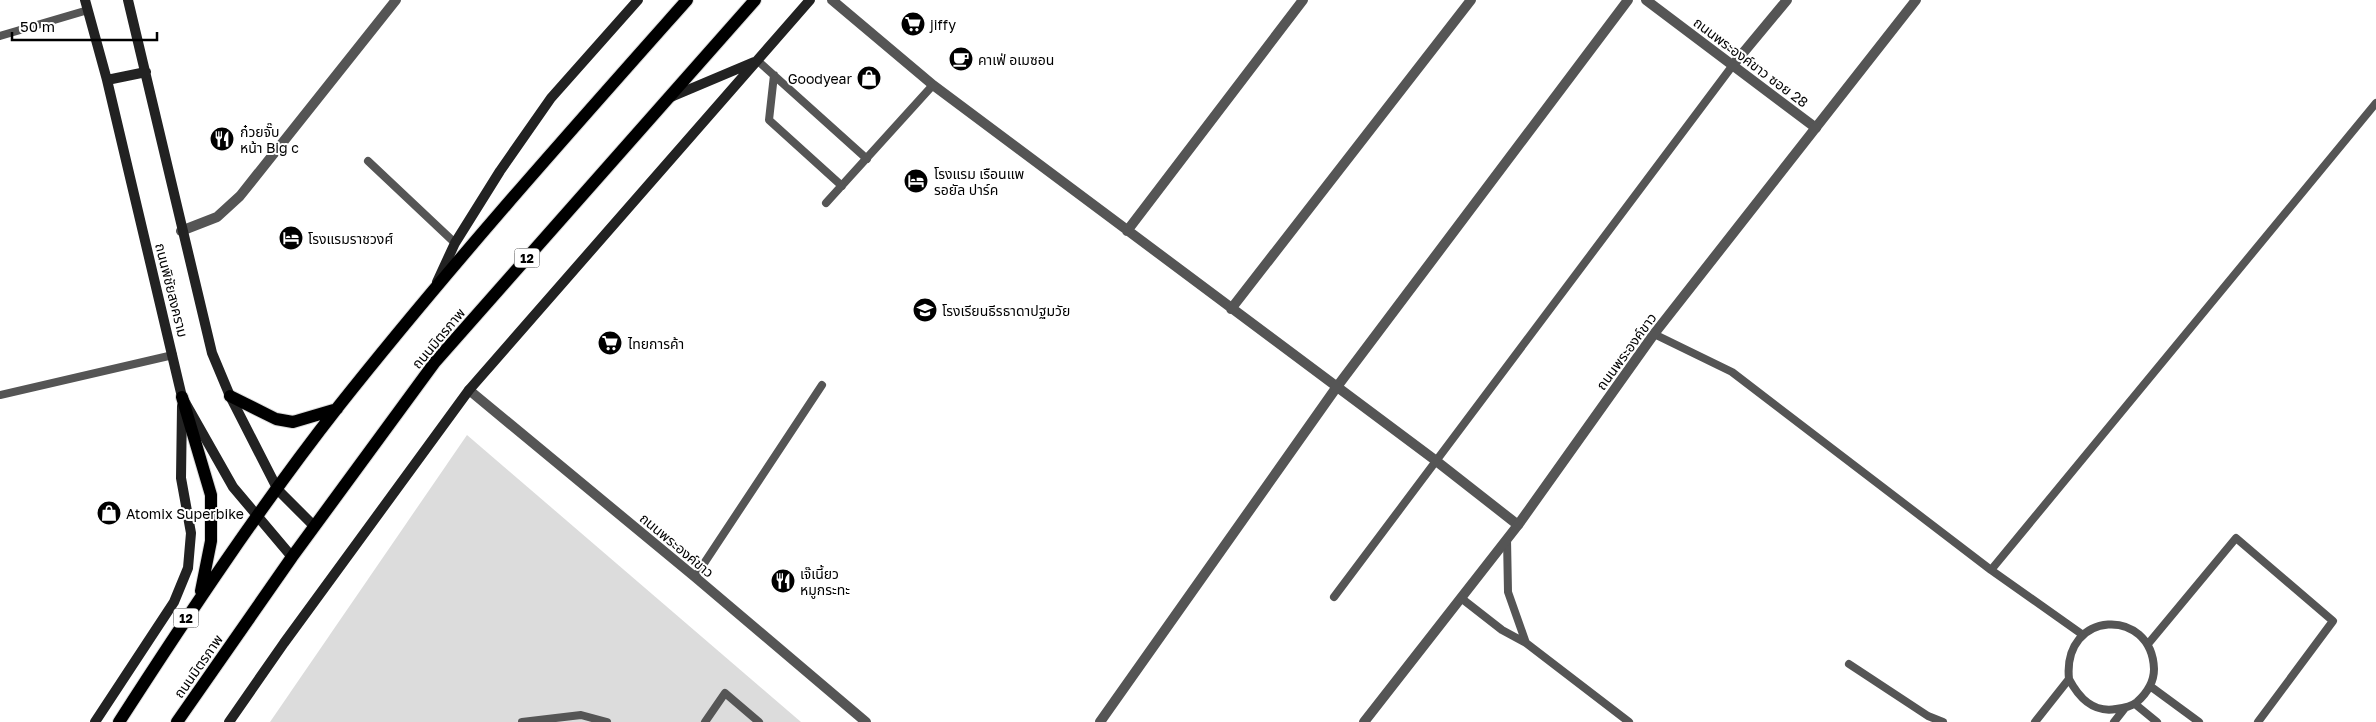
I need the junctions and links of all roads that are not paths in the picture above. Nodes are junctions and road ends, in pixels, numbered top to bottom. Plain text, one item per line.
1 (128, 0) edge
2 (396, 0) edge
3 (638, 0) edge
4 (687, 0) edge
5 (754, 0) edge
6 (810, 0) edge
7 (832, 0) edge
8 (1303, 0) edge
9 (1471, 0) edge
10 (1628, 0) edge
11 (1646, 0) edge
12 (1787, 0) edge
13 (1916, 0) edge
14 (87, 5) edge
15 (0, 36) edge
16 (758, 61) junction
17 (1733, 65) junction
18 (146, 72) junction
19 (774, 75) junction
20 (107, 80) junction
21 (933, 85) junction
22 (668, 98) junction
23 (2376, 103) edge
24 (1816, 128) junction
25 (867, 159) junction
26 (368, 162) dead end
27 (842, 186) junction
28 (826, 203) dead end
29 (181, 231) junction
30 (1127, 231) junction
31 (455, 243) junction
32 (433, 290) junction
33 (1231, 309) junction
34 (1654, 334) junction
35 (173, 355) junction
36 (822, 385) dead end
37 (1336, 388) junction
38 (469, 390) junction
39 (0, 395) edge
40 (230, 396) junction
41 (182, 397) junction
42 (337, 409) junction
43 (1435, 460) junction
44 (278, 490) junction
45 (256, 516) junction
46 (1518, 525) junction
47 (314, 526) junction
48 (1507, 539) junction
49 (292, 557) junction
50 (1991, 570) junction
51 (695, 577) junction
52 (200, 596) junction
53 (1334, 597) dead end
54 (1461, 598) junction
55 (2083, 634) junction
56 (1526, 643) junction
57 (2148, 644) junction
58 (1849, 664) dead end
59 (2070, 679) junction
60 (2150, 686) junction
61 (2135, 704) junction
62 (2125, 708) junction
63 (95, 722) edge
64 (119, 722) edge
65 (177, 722) edge
66 (229, 722) edge
67 (522, 722) edge
68 (607, 722) edge
69 (705, 722) edge
70 (759, 722) edge
71 (866, 722) edge
72 (1100, 722) edge
73 (1364, 722) edge
74 (1629, 722) edge
75 (1943, 722) edge
76 (2035, 722) edge
77 (2114, 722) edge
78 (2158, 722) edge
79 (2199, 722) edge
80 (2258, 722) edge

1 - 18 main road, ถนนพิชัยสงคราม
2 - 29 street
3 - 31 main road
4 - 32 main road, 12
5 - 22 main road, ถนนมิตรภาพ / 12
6 - 16 main road
7 - 21 street
8 - 30 street
9 - 33 street
10 - 37 street
11 - 17 street, ถนนพระองค์ขาว ซอย 28
12 - 17 street
13 - 24 street, ถนนพระองค์ขาว
14 - 15 lane
14 - 20 main road, ถนนพิชัยสงคราม
16 - 19 lane
16 - 22 main road
16 - 38 main road
17 - 24 street, ถนนพระองค์ขาว ซอย 28
17 - 43 lane
18 - 20 main road
18 - 29 main road, ถนนพิชัยสงคราม
19 - 25 lane
19 - 27 lane
20 - 35 main road, ถนนพิชัยสงคราม
21 - 25 lane
21 - 30 street
22 - 47 main road, ถนนมิตรภาพ / 12
23 - 50 lane
24 - 34 street, ถนนพระองค์ขาว
25 - 27 lane
26 - 31 lane
27 - 28 lane
29 - 40 main road, ถนนพิชัยสงคราม
30 - 33 street
31 - 32 main road
32 - 42 main road, 12
33 - 37 street
34 - 46 street, ถนนพระองค์ขาว
34 - 50 lane
35 - 39 lane
35 - 41 main road, ถนนพิชัยสงคราม
36 - 51 lane
37 - 43 street
37 - 72 street
38 - 51 street, ถนนพระองค์ขาว
38 - 66 main road
40 - 42 main road
40 - 44 main road, ถนนพิชัยสงคราม
41 - 45 main road, ถนนพิชัยสงคราม
41 - 52 main road
41 - 63 main road
42 - 44 main road, 12
43 - 46 street
43 - 53 lane
44 - 45 main road, 12
44 - 47 main road, ถนนพิชัยสงคราม
45 - 49 main road, ถนนพิชัยสงคราม
45 - 52 main road, 12
46 - 48 street, ถนนพระองค์ขาว
47 - 49 main road, ถนนมิตรภาพ / 12
48 - 54 street, ถนนพระองค์ขาว
48 - 56 lane
49 - 65 main road, ถนนมิตรภาพ / 12
50 - 55 lane
51 - 71 street, ถนนพระองค์ขาว
52 - 64 main road, 12
54 - 56 lane
54 - 73 street, ถนนพระองค์ขาว
55 - 57 lane
55 - 59 lane
56 - 74 lane
57 - 60 lane
57 - 80 lane
58 - 75 lane
59 - 62 lane
59 - 76 lane
60 - 61 lane
60 - 79 lane
61 - 62 lane
61 - 78 lane
62 - 77 lane
67 - 68 lane
69 - 70 lane

